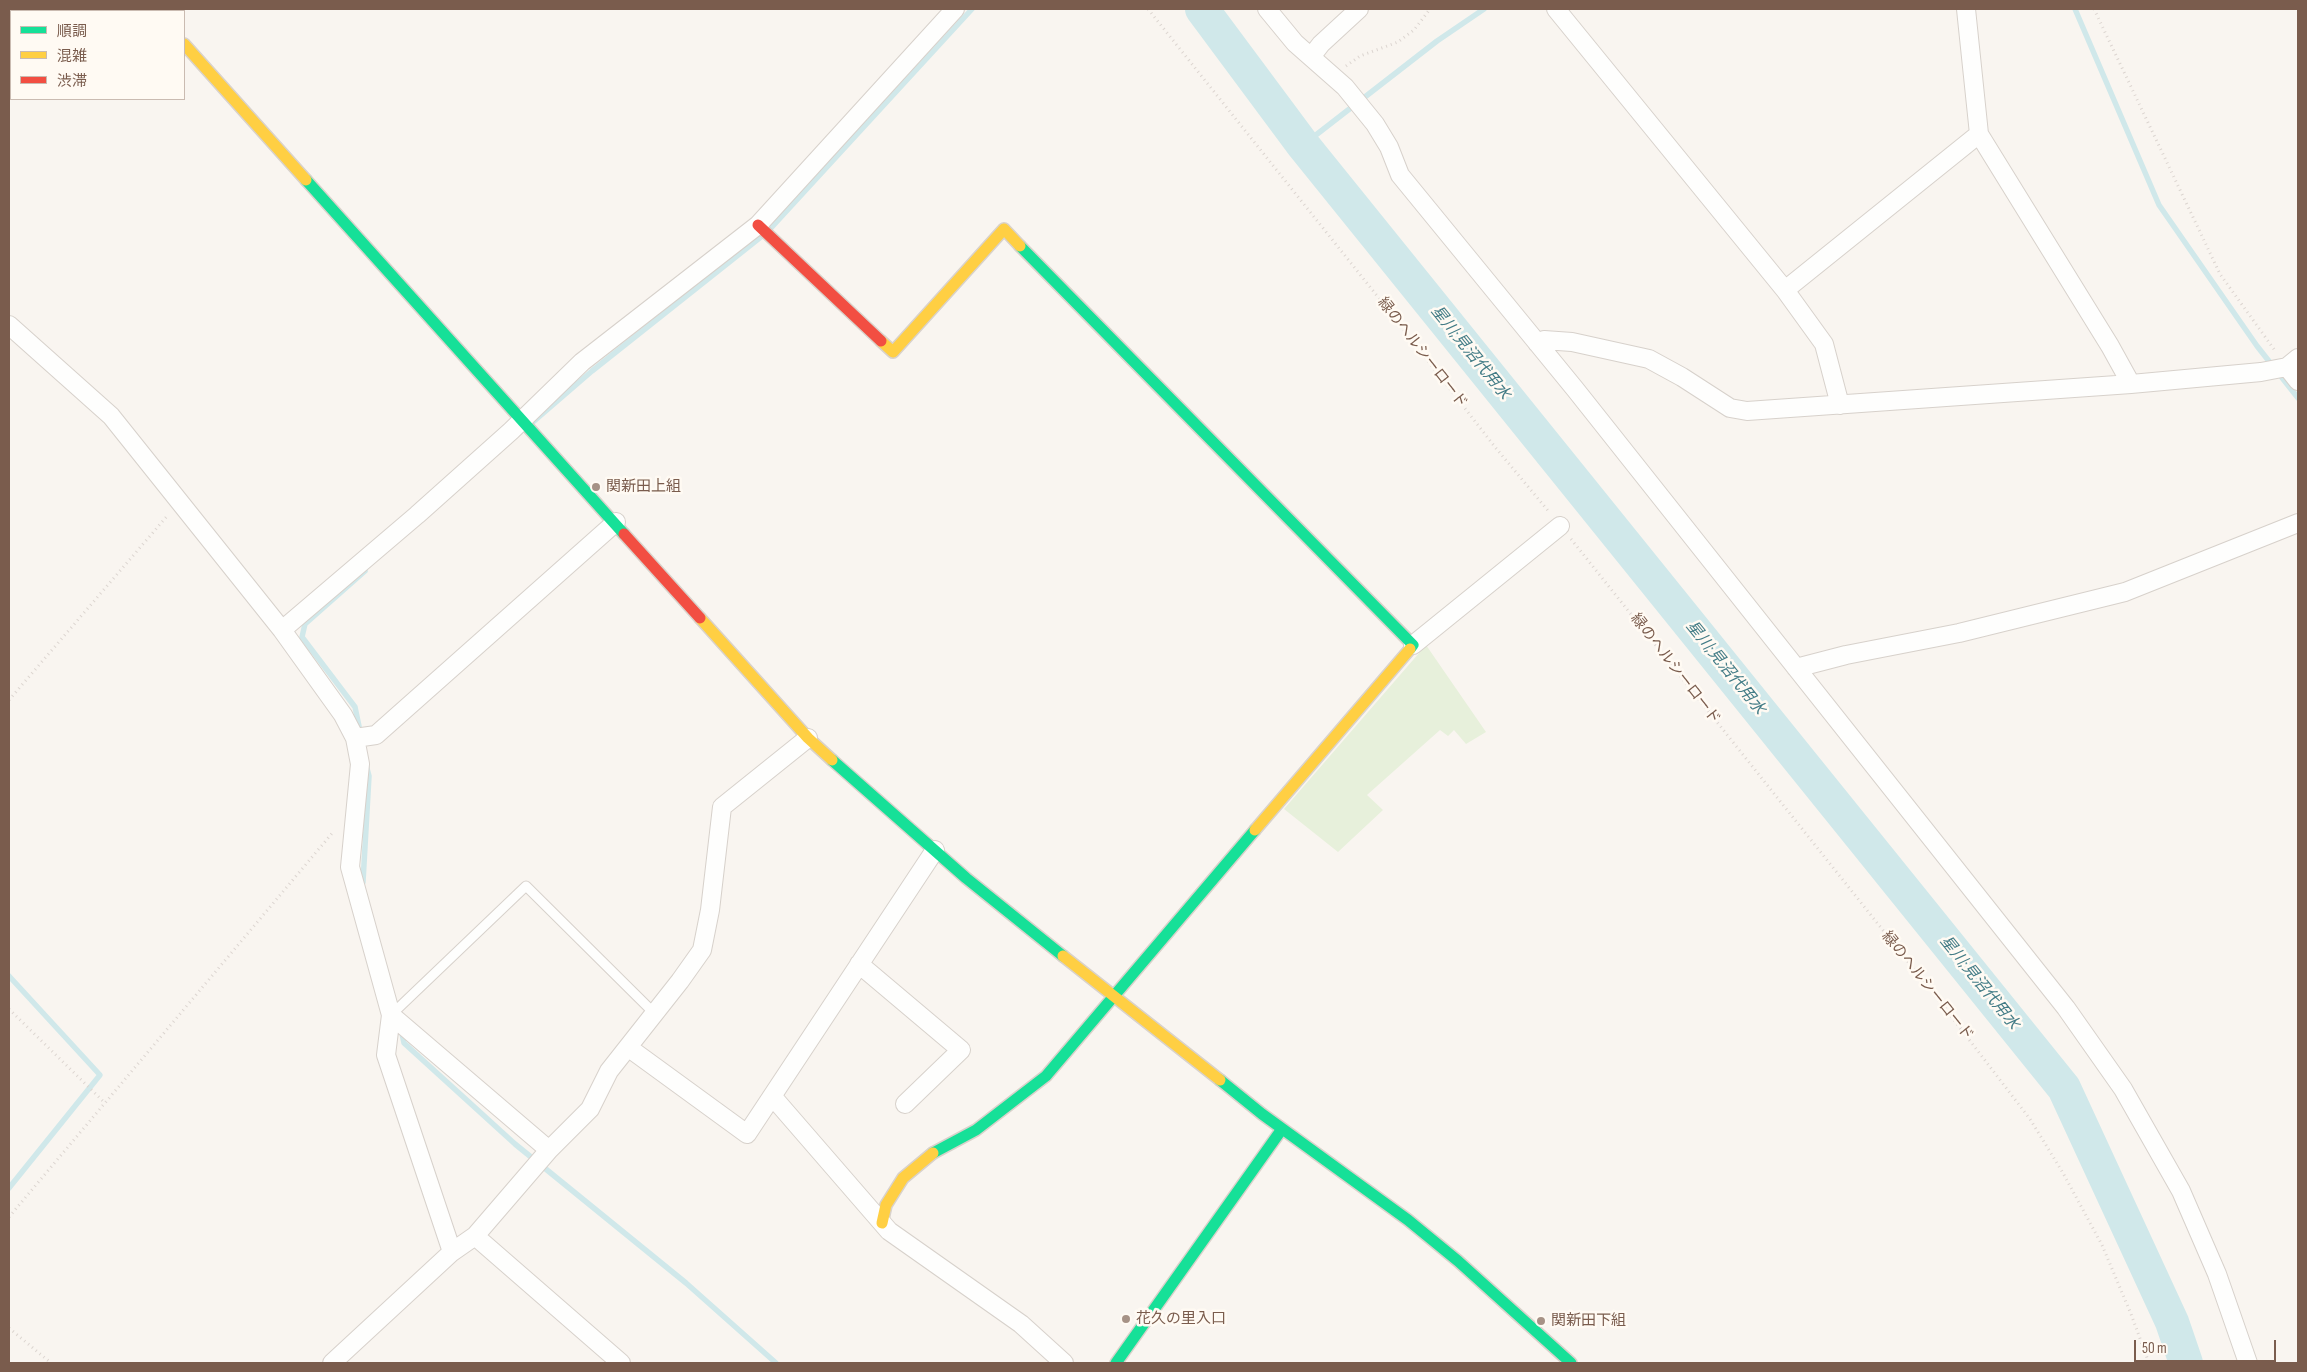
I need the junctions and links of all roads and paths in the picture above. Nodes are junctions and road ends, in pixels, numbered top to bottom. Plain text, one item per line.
1 (955, 9) edge
2 (1148, 9) edge
3 (1267, 9) edge
4 (1359, 9) edge
5 (1430, 9) edge
6 (1556, 9) edge
7 (1966, 9) edge
8 (2094, 9) edge
9 (185, 45) edge
10 (1311, 57) junction
11 (1344, 68) dead end
12 (1979, 134) junction
13 (758, 225) junction
14 (1784, 290) junction
15 (9, 325) edge
16 (1537, 343) junction
17 (2295, 369) edge
18 (2131, 384) junction
19 (1840, 405) junction
20 (522, 419) junction
21 (180, 501) junction
22 (616, 522) junction
23 (2298, 523) edge
24 (1560, 526) junction
25 (282, 630) junction
26 (1413, 645) junction
27 (1796, 668) junction
28 (9, 700) edge
29 (355, 738) junction
30 (808, 738) junction
31 (338, 826) dead end
32 (935, 850) junction
33 (859, 964) junction
34 (1114, 995) junction
35 (9, 1009) edge
36 (655, 1014) junction
37 (391, 1015) junction
38 (629, 1048) junction
39 (772, 1096) junction
40 (105, 1103) junction
41 (905, 1104) dead end
42 (1282, 1129) junction
43 (550, 1150) junction
44 (9, 1217) edge
45 (882, 1223) junction
46 (474, 1236) junction
47 (452, 1252) junction
48 (9, 1328) edge
49 (50, 1363) edge
50 (332, 1363) edge
51 (621, 1363) edge
52 (1064, 1363) edge
53 (1116, 1363) edge
54 (1571, 1363) edge
55 (2149, 1363) edge
56 (2248, 1363) edge

1 - 13 street
2 - 24 path, 緑のヘルシーロード
3 - 10 street
4 - 10 street
5 - 11 path
6 - 14 street
7 - 12 street
8 - 17 path
9 - 20 street
10 - 16 street
12 - 14 street
12 - 18 street
13 - 20 street
13 - 26 street
14 - 19 street
15 - 21 street
16 - 19 street
16 - 27 street
17 - 18 street
18 - 19 street
20 - 22 street
20 - 25 street
21 - 25 street
21 - 28 path
22 - 29 street
22 - 30 street
23 - 27 street
24 - 26 street
24 - 55 path, 緑のヘルシーロード
25 - 29 street
26 - 34 street
27 - 56 street
29 - 37 street
30 - 32 street
30 - 36 street
31 - 40 path
32 - 33 street
32 - 34 street
33 - 39 street
33 - 41 street
34 - 42 street
34 - 45 street
35 - 40 path
36 - 37 lane
36 - 38 street
37 - 43 street
37 - 47 street
38 - 39 street
38 - 43 street
39 - 45 street
40 - 44 path
42 - 53 street
42 - 54 street
43 - 46 street
45 - 52 street
46 - 47 street
46 - 51 street
47 - 50 street
48 - 49 path

